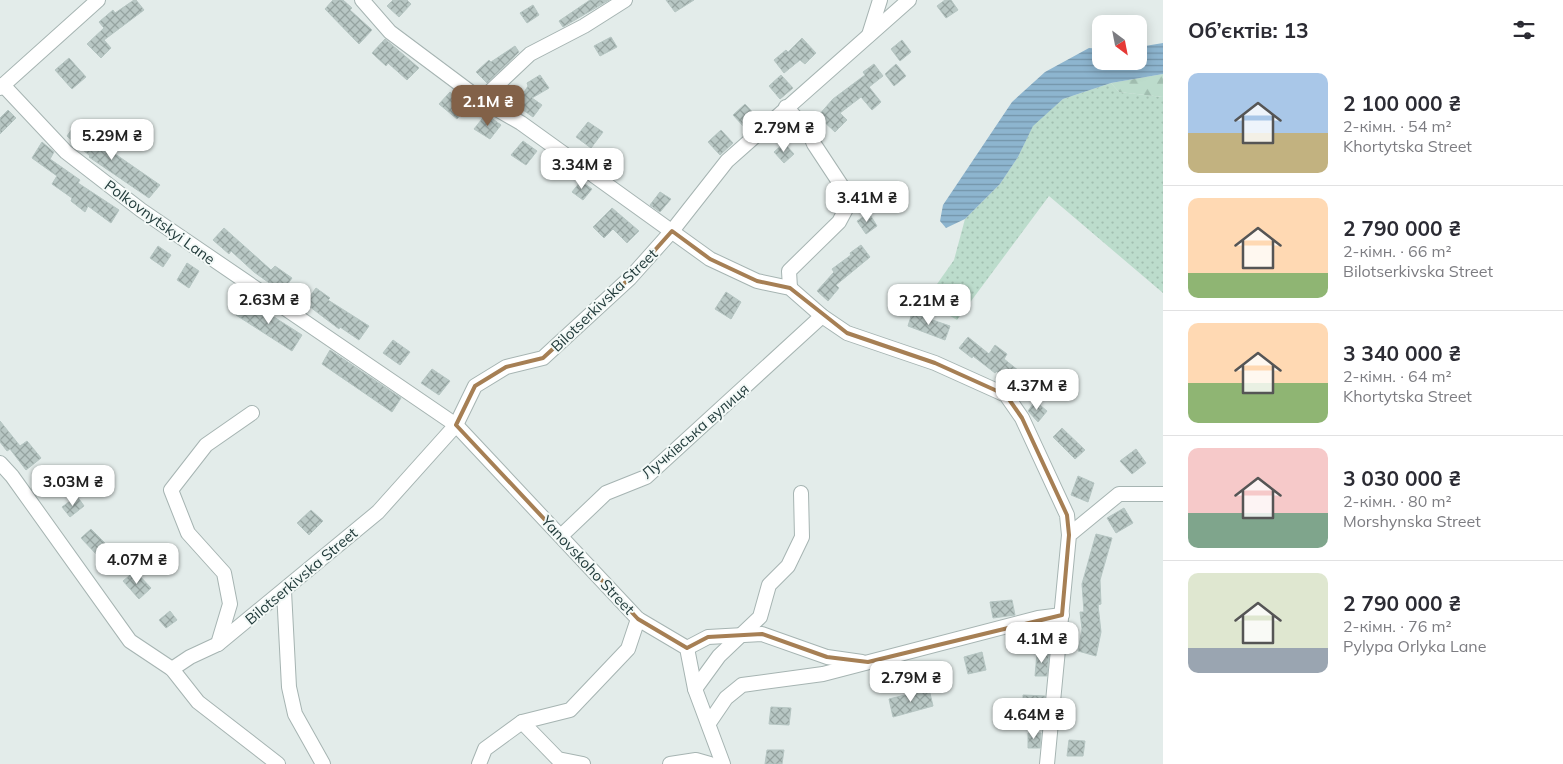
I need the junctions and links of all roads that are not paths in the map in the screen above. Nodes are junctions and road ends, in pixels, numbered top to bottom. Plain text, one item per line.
1 (98, 0) edge
2 (362, 0) edge
3 (625, 0) edge
4 (880, 0) edge
5 (909, 0) edge
6 (868, 37) junction
7 (2, 86) edge
8 (481, 100) junction
9 (786, 107) junction
10 (672, 231) junction
11 (790, 288) junction
12 (822, 316) junction
13 (252, 413) dead end
14 (456, 424) junction
15 (0, 463) edge
16 (801, 493) dead end
17 (1163, 494) edge
18 (1069, 535) junction
19 (562, 536) junction
20 (284, 591) junction
21 (1062, 615) junction
22 (638, 619) junction
23 (743, 635) junction
24 (218, 644) junction
25 (687, 648) junction
26 (868, 662) junction
27 (172, 669) junction
28 (695, 690) junction
29 (522, 722) junction
30 (709, 723) junction
31 (278, 764) edge
32 (323, 764) edge
33 (479, 764) edge
34 (583, 764) edge
35 (670, 764) edge
36 (710, 764) edge
37 (723, 764) edge
38 (1048, 764) edge

1 - 7 street
2 - 8 street
3 - 8 street
4 - 6 street
5 - 6 street, Bilotserkivska Street
6 - 9 street, Bilotserkivska Street
7 - 14 street, Polkovnytskyi Lane
8 - 10 street
9 - 10 street, Bilotserkivska Street
9 - 11 street
10 - 11 street
10 - 14 street, Bilotserkivska Street
11 - 12 street
12 - 18 street
12 - 19 street, Лучківська вулиця
13 - 24 street
14 - 19 street, Yanovskoho Street
14 - 20 street, Bilotserkivska Street
15 - 27 street
16 - 23 street
17 - 18 street
18 - 21 street
19 - 22 street, Yanovskoho Street
20 - 24 street, Bilotserkivska Street
20 - 32 street
21 - 26 street
21 - 38 street
22 - 25 street, Yanovskoho Street
22 - 29 street
23 - 25 street
23 - 26 street
23 - 28 street
24 - 27 street, Bilotserkivska Street
25 - 28 street
26 - 30 street
27 - 31 street
28 - 30 street
29 - 33 street
29 - 34 street
30 - 37 street
35 - 36 street

